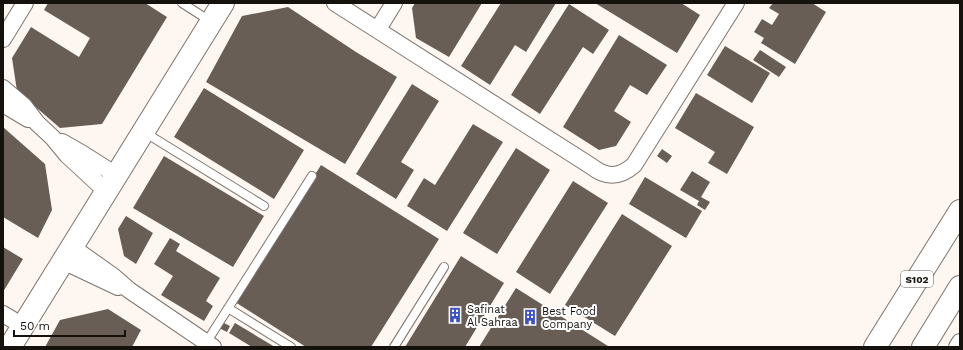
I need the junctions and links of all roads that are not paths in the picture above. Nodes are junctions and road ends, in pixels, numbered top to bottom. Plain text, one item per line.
1 (25, 3) edge
2 (182, 3) edge
3 (223, 3) edge
4 (335, 3) edge
5 (394, 3) edge
6 (736, 3) edge
7 (212, 21) junction
8 (378, 29) junction
9 (3, 39) edge
10 (3, 88) edge
11 (3, 104) edge
12 (37, 123) junction
13 (143, 131) junction
14 (312, 176) dead end
15 (111, 183) junction
16 (264, 206) dead end
17 (960, 211) edge
18 (68, 254) junction
19 (444, 267) dead end
20 (960, 287) edge
21 (228, 308) junction
22 (3, 314) edge
23 (23, 326) junction
24 (960, 342) edge
25 (209, 345) edge
26 (10, 347) edge
27 (291, 347) edge
28 (394, 347) edge
29 (875, 347) edge
30 (923, 347) edge
31 (957, 347) edge

1 - 9 street
2 - 7 lane
3 - 7 main road
4 - 8 street
5 - 8 street
6 - 8 street
7 - 13 main road
10 - 12 street
11 - 12 street
12 - 15 street
13 - 15 main road
13 - 16 lane
14 - 21 lane
15 - 18 main road
17 - 29 main road, S102
18 - 23 main road
18 - 25 street
19 - 28 lane
20 - 30 main road
21 - 25 lane
21 - 27 lane
22 - 23 street
23 - 26 main road
24 - 31 street

